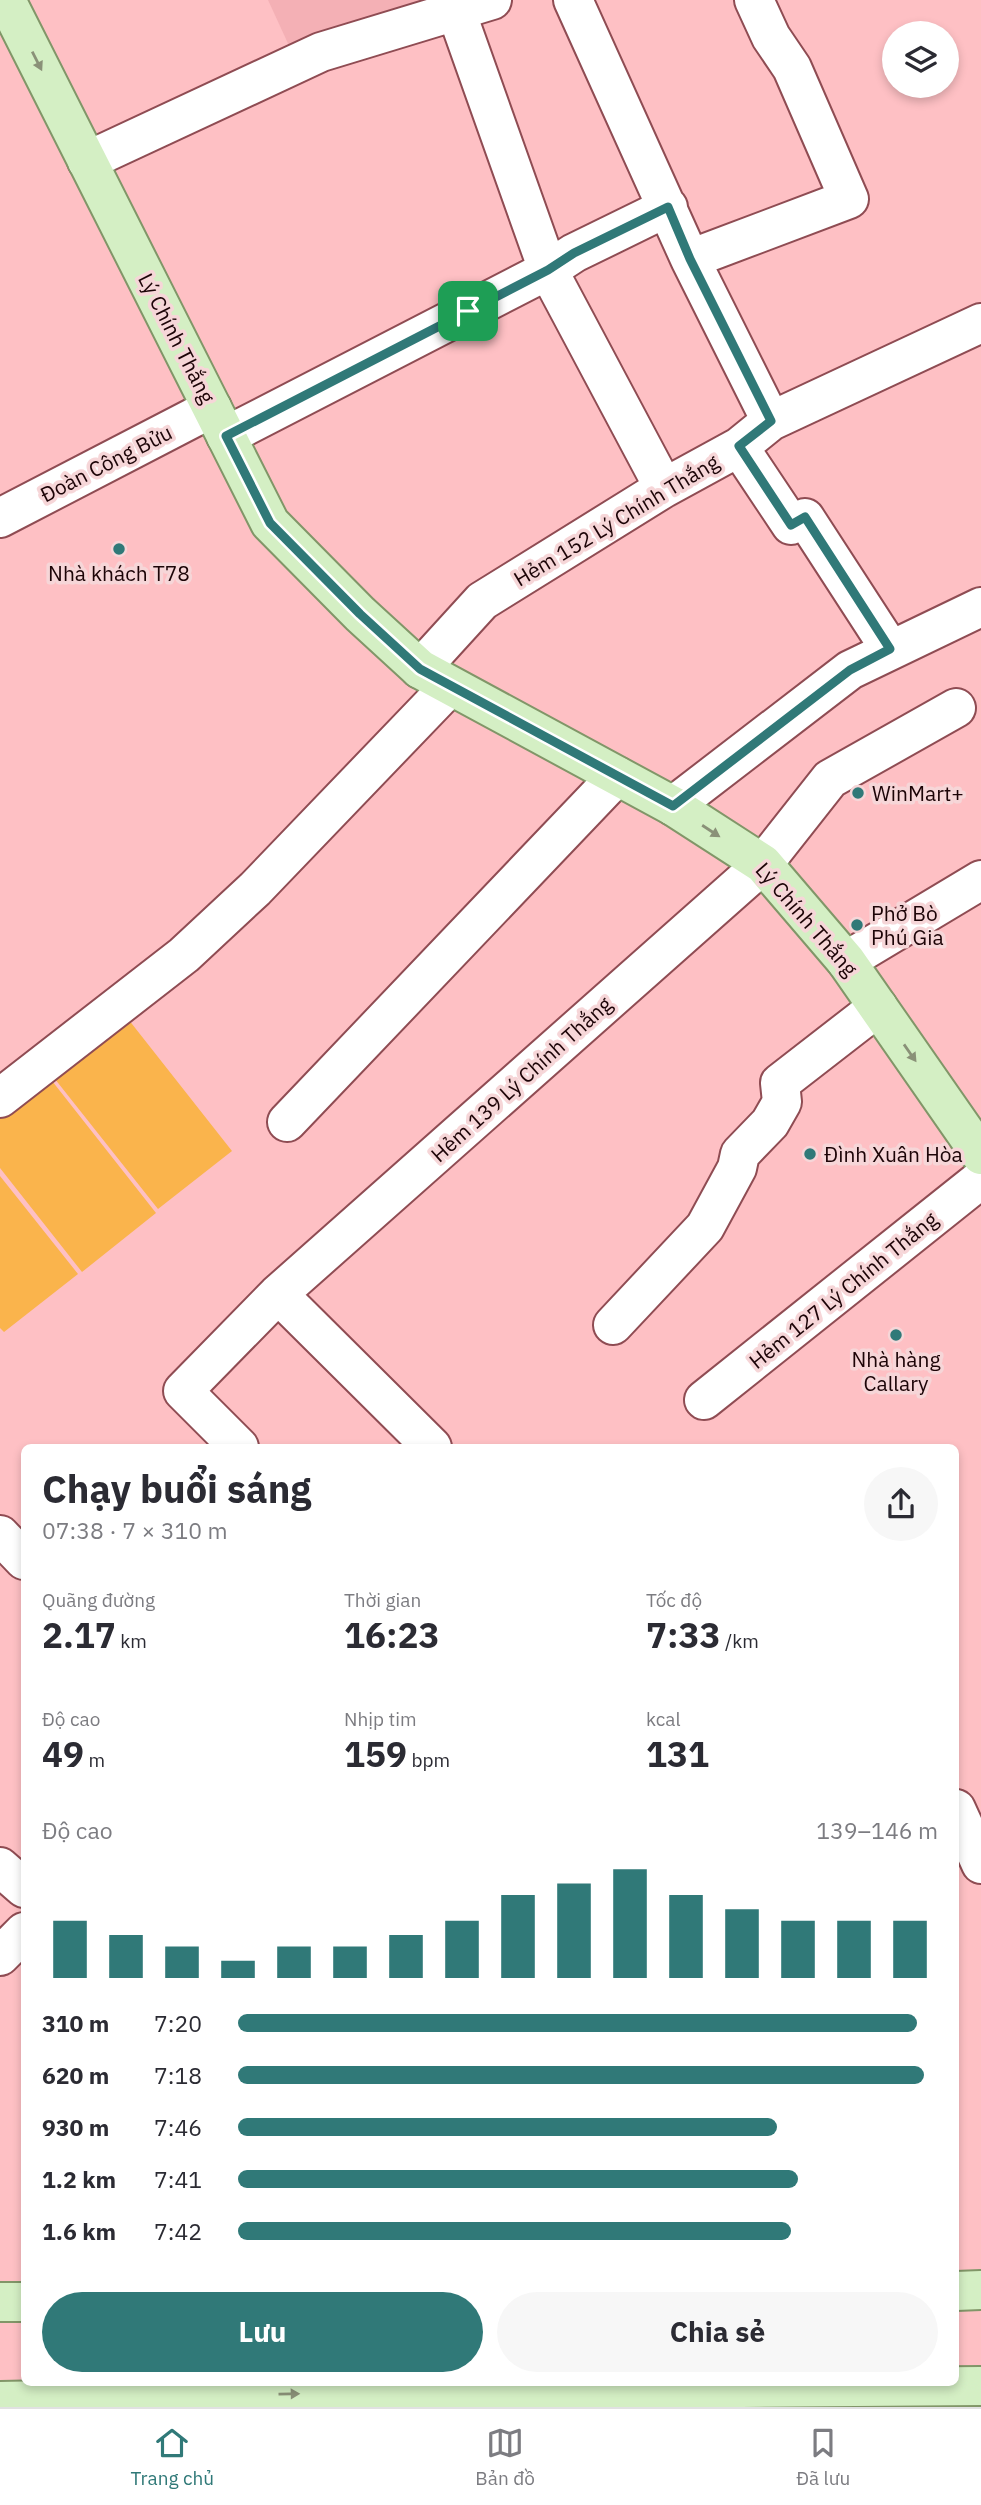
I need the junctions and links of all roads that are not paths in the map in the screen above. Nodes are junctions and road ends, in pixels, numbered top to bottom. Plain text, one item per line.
1 (6, 0) edge
2 (492, 0) edge
3 (573, 0) edge
4 (754, 0) edge
5 (456, 11) junction
6 (87, 162) junction
7 (668, 207) junction
8 (690, 259) junction
9 (548, 270) junction
10 (981, 323) edge
11 (771, 421) junction
12 (219, 422) junction
13 (739, 446) junction
14 (664, 488) junction
15 (0, 518) edge
16 (981, 607) edge
17 (890, 649) junction
18 (435, 678) junction
19 (956, 708) dead end
20 (617, 776) junction
21 (673, 806) junction
22 (763, 864) junction
23 (981, 880) edge
24 (846, 961) junction
25 (878, 1007) junction
26 (0, 1098) edge
27 (287, 1122) dead end
28 (974, 1131) edge
29 (981, 1179) edge
30 (278, 1294) junction
31 (614, 1325) dead end
32 (704, 1400) dead end
33 (236, 1444) edge
34 (429, 1444) edge
35 (0, 1535) edge
36 (21, 1557) edge
37 (959, 1816) edge
38 (981, 1864) edge
39 (0, 1867) edge
40 (21, 1885) edge
41 (21, 1936) edge
42 (0, 1956) edge
43 (981, 2290) edge
44 (959, 2291) edge
45 (0, 2302) edge
46 (21, 2302) edge
47 (981, 2386) edge
48 (378, 2400) edge
49 (0, 2401) edge

1 -> 6 main road, Lý Chính Thắng
2 - 5 street
3 - 7 street
4 - 8 street
5 - 6 street
5 - 9 street
6 - 12 main road, Lý Chính Thắng
7 - 8 street
7 - 9 street, Đoàn Công Bửu
8 - 11 street
9 - 12 street, Đoàn Công Bửu
9 - 14 street
10 - 11 street, Hẻm 152 Lý Chính Thắng
11 - 13 street, Hẻm 152 Lý Chính Thắng
12 - 15 street, Đoàn Công Bửu
12 - 18 main road, Lý Chính Thắng
13 - 14 street, Hẻm 152 Lý Chính Thắng
13 - 17 street
14 - 18 street, Hẻm 152 Lý Chính Thắng
16 - 17 street
17 - 21 street
18 - 20 main road, Lý Chính Thắng
18 - 26 street, Hẻm 152 Lý Chính Thắng
19 - 22 street, Hẻm 139 Lý Chính Thắng
20 - 21 main road, Lý Chính Thắng
20 - 27 street
21 -> 22 main road, Lý Chính Thắng
22 - 24 main road, Lý Chính Thắng
22 - 30 street, Hẻm 139 Lý Chính Thắng
23 - 24 street
24 - 25 main road, Lý Chính Thắng
25 -> 28 main road, Lý Chính Thắng
25 - 31 street
29 - 32 street, Hẻm 127 Lý Chính Thắng
30 - 33 street, Hẻm 139 Lý Chính Thắng
30 - 34 street
35 - 36 street
37 - 38 street
39 - 40 street
41 - 42 street
43 - 44 main road
45 - 46 main road
47 - 48 main road
49 -> 48 main road

